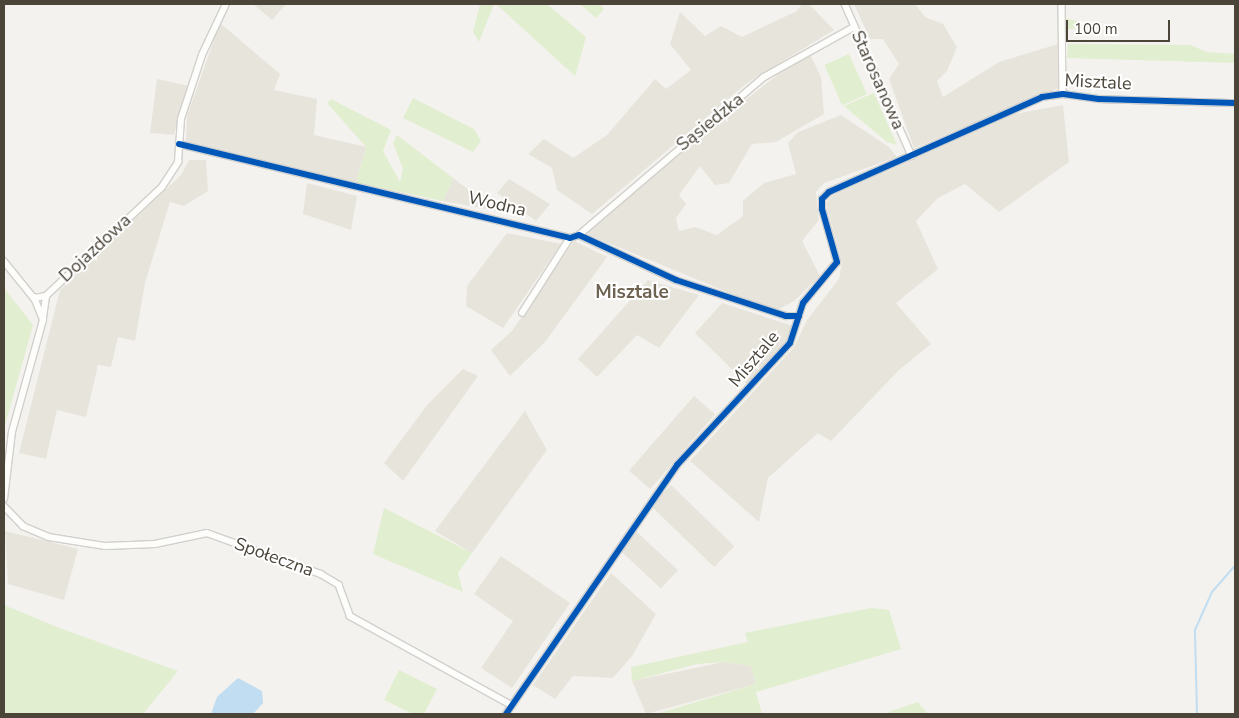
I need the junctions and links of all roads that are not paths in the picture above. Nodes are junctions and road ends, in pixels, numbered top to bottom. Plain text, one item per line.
1 (226, 4) edge
2 (845, 4) edge
3 (1062, 4) edge
4 (854, 27) junction
5 (1063, 94) junction
6 (1235, 103) edge
7 (179, 144) junction
8 (912, 156) junction
9 (579, 235) junction
10 (570, 238) junction
11 (4, 261) edge
12 (46, 296) junction
13 (34, 298) junction
14 (522, 313) dead end
15 (799, 316) junction
16 (43, 320) junction
17 (4, 498) edge
18 (4, 506) edge
19 (512, 705) junction
20 (506, 714) edge

1 - 7 street, Dojazdowa
2 - 4 street, Starosanowa
3 - 5 street
4 - 8 street, Starosanowa
4 - 9 street, Sąsiedzka
5 - 6 street, Misztale
5 - 8 street, Misztale
7 - 10 street, Wodna
7 - 12 street, Dojazdowa
8 - 15 street, Misztale
9 - 10 street
9 - 15 street
10 - 14 street
11 - 13 street
12 - 13 street, Dojazdowa
12 - 16 street
13 - 16 street
15 - 19 street, Misztale
16 - 17 street
18 - 19 street, Społeczna
19 - 20 street, Misztale

